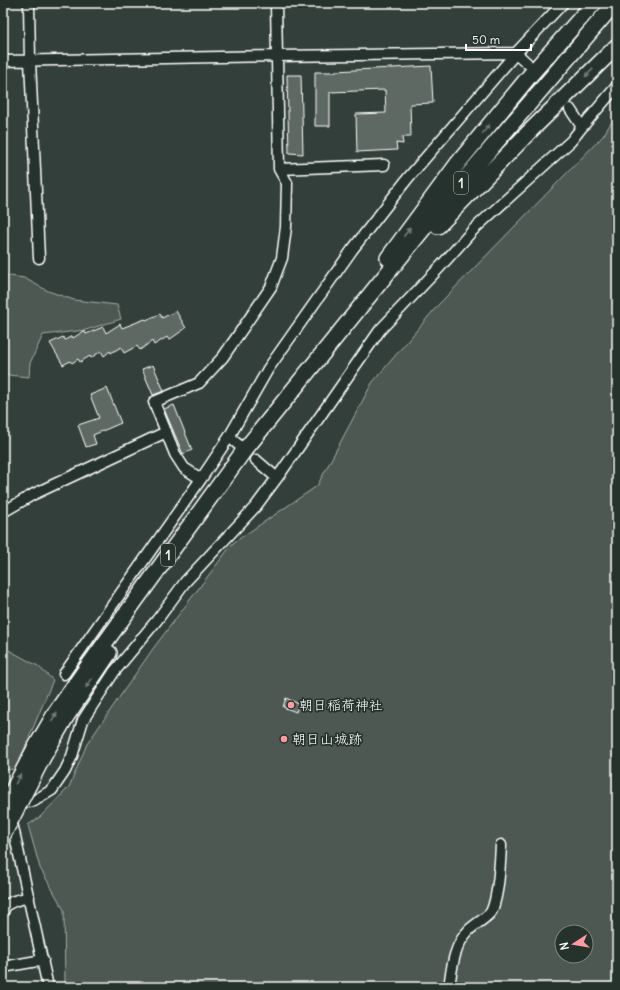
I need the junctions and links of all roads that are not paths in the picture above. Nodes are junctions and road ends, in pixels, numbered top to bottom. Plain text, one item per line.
1 (29, 3) edge
2 (276, 3) edge
3 (563, 3) edge
4 (594, 3) edge
5 (615, 3) edge
6 (617, 16) edge
7 (617, 46) edge
8 (516, 53) junction
9 (277, 56) junction
10 (30, 61) junction
11 (3, 62) edge
12 (527, 63) tunnel mouth
13 (617, 86) edge
14 (570, 109) tunnel mouth
15 (582, 127) junction
16 (384, 165) dead end
17 (279, 169) junction
18 (438, 226) junction
19 (39, 258) dead end
20 (312, 367) junction
21 (166, 432) junction
22 (229, 437) junction
23 (240, 446) dead end
24 (256, 460) dead end
25 (277, 478) junction
26 (201, 479) junction
27 (3, 512) edge
28 (64, 674) dead end
29 (38, 754) junction
30 (5, 806) edge
31 (3, 835) edge
32 (501, 845) dead end
33 (29, 897) junction
34 (3, 912) edge
35 (43, 960) junction
36 (3, 967) edge
37 (48, 987) edge
38 (450, 987) edge

1 - 10 street
2 - 9 street
3 - 8 street
20 -> 4 highway
5 - 20 highway, 1
6 - 18 highway
7 -> 18 highway
8 - 9 street
8 - 12 street
8 - 22 street
9 - 10 street
9 - 17 street
10 - 11 street
10 - 19 street
13 - 15 street
14 - 15 street
15 - 25 street
16 - 17 street
17 - 21 street
18 -> 29 highway
29 -> 20 highway, 1
21 - 26 street
21 - 27 street
22 - 23 street
22 - 26 street
24 - 25 street
25 - 30 street
26 - 28 street
30 -> 29 highway, 1, bridge
29 - 31 highway, bridge
30 - 33 street
32 - 38 street
33 - 34 street
33 - 35 street
35 - 36 street
35 - 37 street

